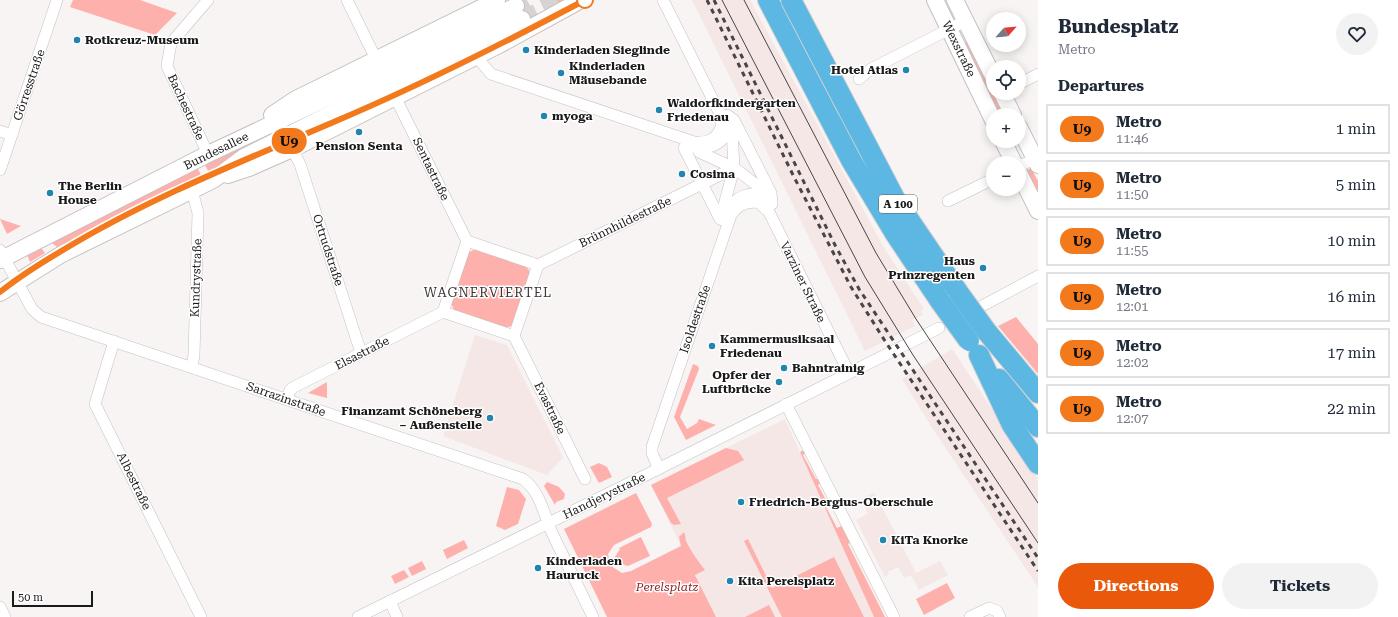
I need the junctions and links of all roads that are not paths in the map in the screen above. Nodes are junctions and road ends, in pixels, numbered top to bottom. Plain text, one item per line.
1 (58, 0) edge
2 (208, 0) edge
3 (347, 0) edge
4 (497, 0) edge
5 (581, 0) edge
6 (663, 0) edge
7 (768, 0) edge
8 (791, 0) edge
9 (935, 0) edge
10 (955, 0) edge
11 (520, 14) edge
12 (965, 21) junction
13 (949, 30) junction
14 (478, 55) junction
15 (376, 59) junction
16 (986, 62) edge
17 (1038, 74) edge
18 (859, 79) dead end
19 (1026, 80) edge
20 (395, 97) junction
21 (987, 108) edge
22 (732, 124) junction
23 (0, 131) edge
24 (252, 133) junction
25 (12, 135) junction
26 (1026, 141) edge
27 (691, 147) junction
28 (292, 149) junction
29 (208, 154) junction
30 (1036, 162) edge
31 (1026, 164) edge
32 (734, 168) junction
33 (0, 170) edge
34 (213, 180) junction
35 (706, 182) junction
36 (986, 182) edge
37 (1026, 187) edge
38 (192, 190) junction
39 (770, 194) junction
40 (948, 201) dead end
41 (1038, 211) edge
42 (769, 212) joint
43 (723, 213) junction
44 (42, 237) junction
45 (467, 241) junction
46 (1, 256) edge
47 (54, 258) junction
48 (538, 265) junction
49 (1038, 276) edge
50 (17, 282) junction
51 (0, 293) edge
52 (982, 306) dead end
53 (443, 312) junction
54 (939, 328) dead end
55 (514, 336) junction
56 (114, 341) junction
57 (974, 348) junction
58 (361, 353) junction
59 (192, 367) junction
60 (849, 373) junction
61 (1038, 393) edge
62 (288, 399) junction
63 (786, 404) junction
64 (1038, 426) edge
65 (1038, 464) edge
66 (659, 468) junction
67 (585, 479) dead end
68 (549, 523) junction
69 (390, 601) junction
70 (0, 607) edge
71 (5, 617) edge
72 (201, 617) edge
73 (358, 617) edge
74 (397, 617) edge
75 (593, 617) edge
76 (894, 617) edge
77 (970, 617) edge
78 (1000, 617) edge

1 - 25 street, Görresstraße
2 - 29 street, Bachestraße
3 - 15 street
4 - 15 main road
5 - 11 main road
6 - 27 street
7 - 57 highway, A 100, bridge
8 - 61 highway, A 100, bridge
9 - 13 main road, Wexstraße
10 - 12 main road, Wexstraße
11 - 14 main road
11 - 24 main road, Bundesallee
11 - 34 main road, Bundesallee
12 - 13 street
12 - 16 main road, Wexstraße
13 - 18 street
13 - 21 main road, Wexstraße
14 - 20 main road
14 - 27 street
15 - 24 main road
17 - 19 street
20 - 28 main road
20 - 45 street, Sentastraße
22 - 27 street
22 - 32 street
22 - 39 street
23 - 25 street
24 - 29 main road, Bundesallee
25 - 33 street, Görresstraße
26 - 30 main road
27 - 32 street
27 - 35 street
28 - 34 main road
28 - 58 street, Ortrudstraße
29 - 44 main road, Bundesallee
30 - 31 street
32 - 35 street, Brünnhildestraße
32 - 39 street
32 - 43 street
34 - 38 main road, Bundesallee
35 - 43 street
35 - 48 street, Brünnhildestraße
36 - 40 street
37 - 41 main road
38 - 47 main road, Bundesallee
38 - 59 street, Kundrystraße
39 - 43 street
42 - 60 street, Varziner Straße
42 - 66 street, Isoldestraße
44 - 46 main road, Bundesallee
44 - 47 main road
45 - 48 street
45 - 53 street
46 - 50 street, Sarrazinstraße
47 - 50 main road, Bundesallee
48 - 55 street
49 - 52 street
50 - 51 main road, Bundesallee
50 - 56 street, Sarrazinstraße
53 - 55 street
53 - 58 street, Elsastraße
54 - 60 street, Handjerystraße
55 - 67 street, Evastraße
56 - 59 street, Sarrazinstraße
56 - 72 street, Albestraße
57 - 64 highway, A 100
57 - 65 highway
58 - 62 street, Elsastraße
59 - 62 street, Sarrazinstraße
60 - 63 street, Handjerystraße
62 - 68 street, Sarrazinstraße
63 - 66 street, Handjerystraße
63 - 76 street
66 - 68 street, Handjerystraße
68 - 69 street, Handjerystraße
68 - 75 street
69 - 73 street, Handjerystraße
69 - 74 street
70 - 71 street
77 - 78 street

